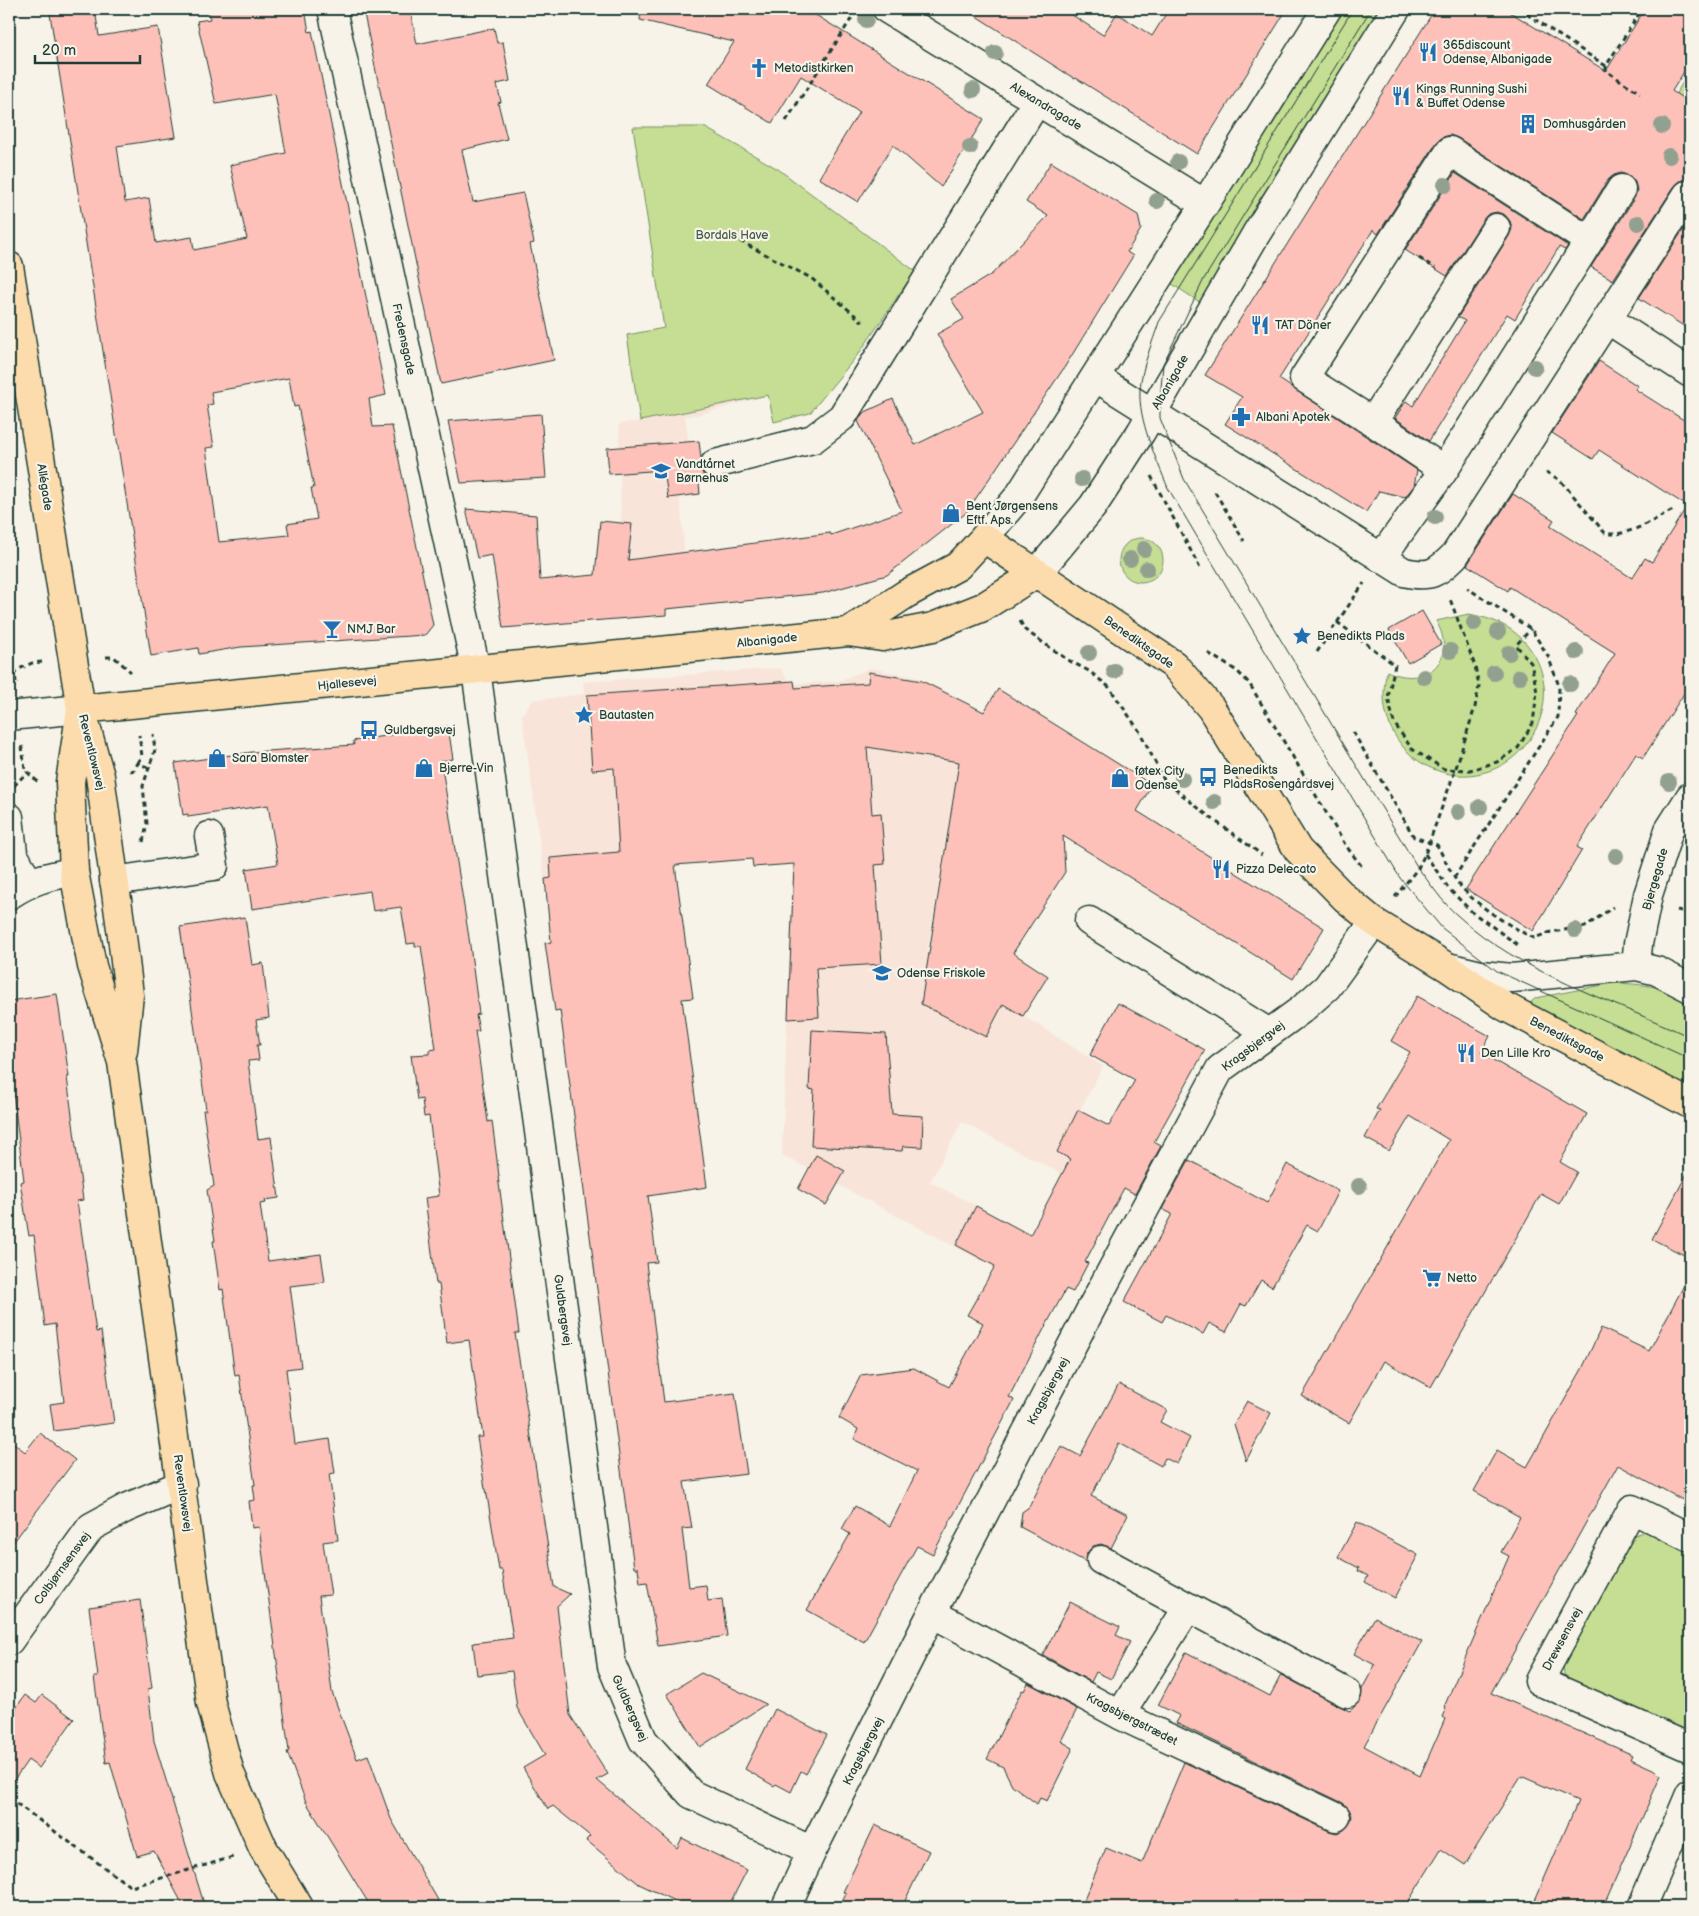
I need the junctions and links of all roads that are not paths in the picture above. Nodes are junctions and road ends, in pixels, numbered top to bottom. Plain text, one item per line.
1 (332, 9) edge
2 (887, 9) edge
3 (1327, 9) edge
4 (1396, 9) edge
5 (1037, 101) junction
6 (1621, 189) dead end
7 (1690, 197) edge
8 (1206, 204) junction
9 (1496, 228) dead end
10 (1589, 241) junction
11 (9, 266) edge
12 (13, 313) edge
13 (1606, 319) junction
14 (1690, 374) edge
15 (1095, 377) junction
16 (1152, 413) junction
17 (1373, 422) junction
18 (715, 464) dead end
19 (1444, 470) junction
20 (984, 538) junction
21 (1381, 558) junction
22 (1037, 573) junction
23 (848, 632) junction
24 (685, 648) joint
25 (476, 670) junction
26 (81, 709) junction
27 (9, 716) edge
28 (1690, 797) edge
29 (9, 817) edge
30 (209, 836) dead end
31 (74, 872) junction
32 (114, 881) junction
33 (19, 889) edge
34 (1089, 921) dead end
35 (1374, 922) junction
36 (1636, 966) junction
37 (1447, 967) junction
38 (1690, 988) edge
39 (1269, 1032) junction
40 (122, 1062) junction
41 (1690, 1104) edge
42 (182, 1484) junction
43 (1690, 1538) edge
44 (1101, 1560) dead end
45 (1188, 1607) junction
46 (932, 1613) junction
47 (9, 1641) edge
48 (1347, 1694) dead end
49 (1120, 1715) junction
50 (1690, 1748) edge
51 (1690, 1794) edge
52 (1336, 1817) dead end
53 (812, 1851) junction
54 (299, 1907) edge
55 (786, 1907) edge
56 (1642, 1907) edge

1 - 25 street, Fredensgade
2 - 5 street, Alexandragade
3 - 8 street, Albanigade
4 - 16 street, Albanigade
5 - 8 street, Alexandragade
5 - 18 street
6 - 10 street
7 - 13 street
8 - 15 street, Albanigade
9 - 17 street
10 - 17 street
10 - 19 street
11 - 12 main road, Allégade
12 - 26 main road, Allégade
13 - 14 street
13 - 21 street
15 - 16 street
15 - 20 street, Albanigade
16 - 21 street
16 - 22 street, Albanigade
17 - 19 street
19 - 21 street
20 - 22 main road, Benediktsgade
20 - 23 main road, Albanigade
22 - 23 main road, Albanigade
22 - 35 main road, Benediktsgade
23 - 24 main road, Albanigade
24 - 25 main road, Hjallesevej
25 - 26 main road, Hjallesevej
25 - 53 street, Guldbergsvej
26 - 27 street, Hjallesevej
26 - 31 main road, Reventlowsvej
26 - 32 main road, Reventlowsvej
28 - 36 street, Bjergegade
29 - 33 street
30 - 32 street
31 - 33 street
31 - 40 main road, Reventlowsvej
32 - 40 main road, Reventlowsvej
34 - 39 street
35 - 37 main road, Benediktsgade
35 - 39 street, Kragsbjergvej
36 - 37 street, Benediktsgade
36 - 38 street, Benediktsgade
37 - 41 main road, Benediktsgade
39 - 46 street, Kragsbjergvej
40 - 42 main road, Reventlowsvej
42 - 47 street, Colbjørnsensvej
42 - 54 main road, Reventlowsvej
43 - 50 street, Drewsensvej
44 - 45 street
45 - 48 street
45 - 49 street
46 - 49 street, Kragsbjergstrædet
46 - 53 street, Kragsbjergvej
49 - 52 street, Kragsbjergstrædet
51 - 56 street
53 - 55 street, Kragsbjergvej

